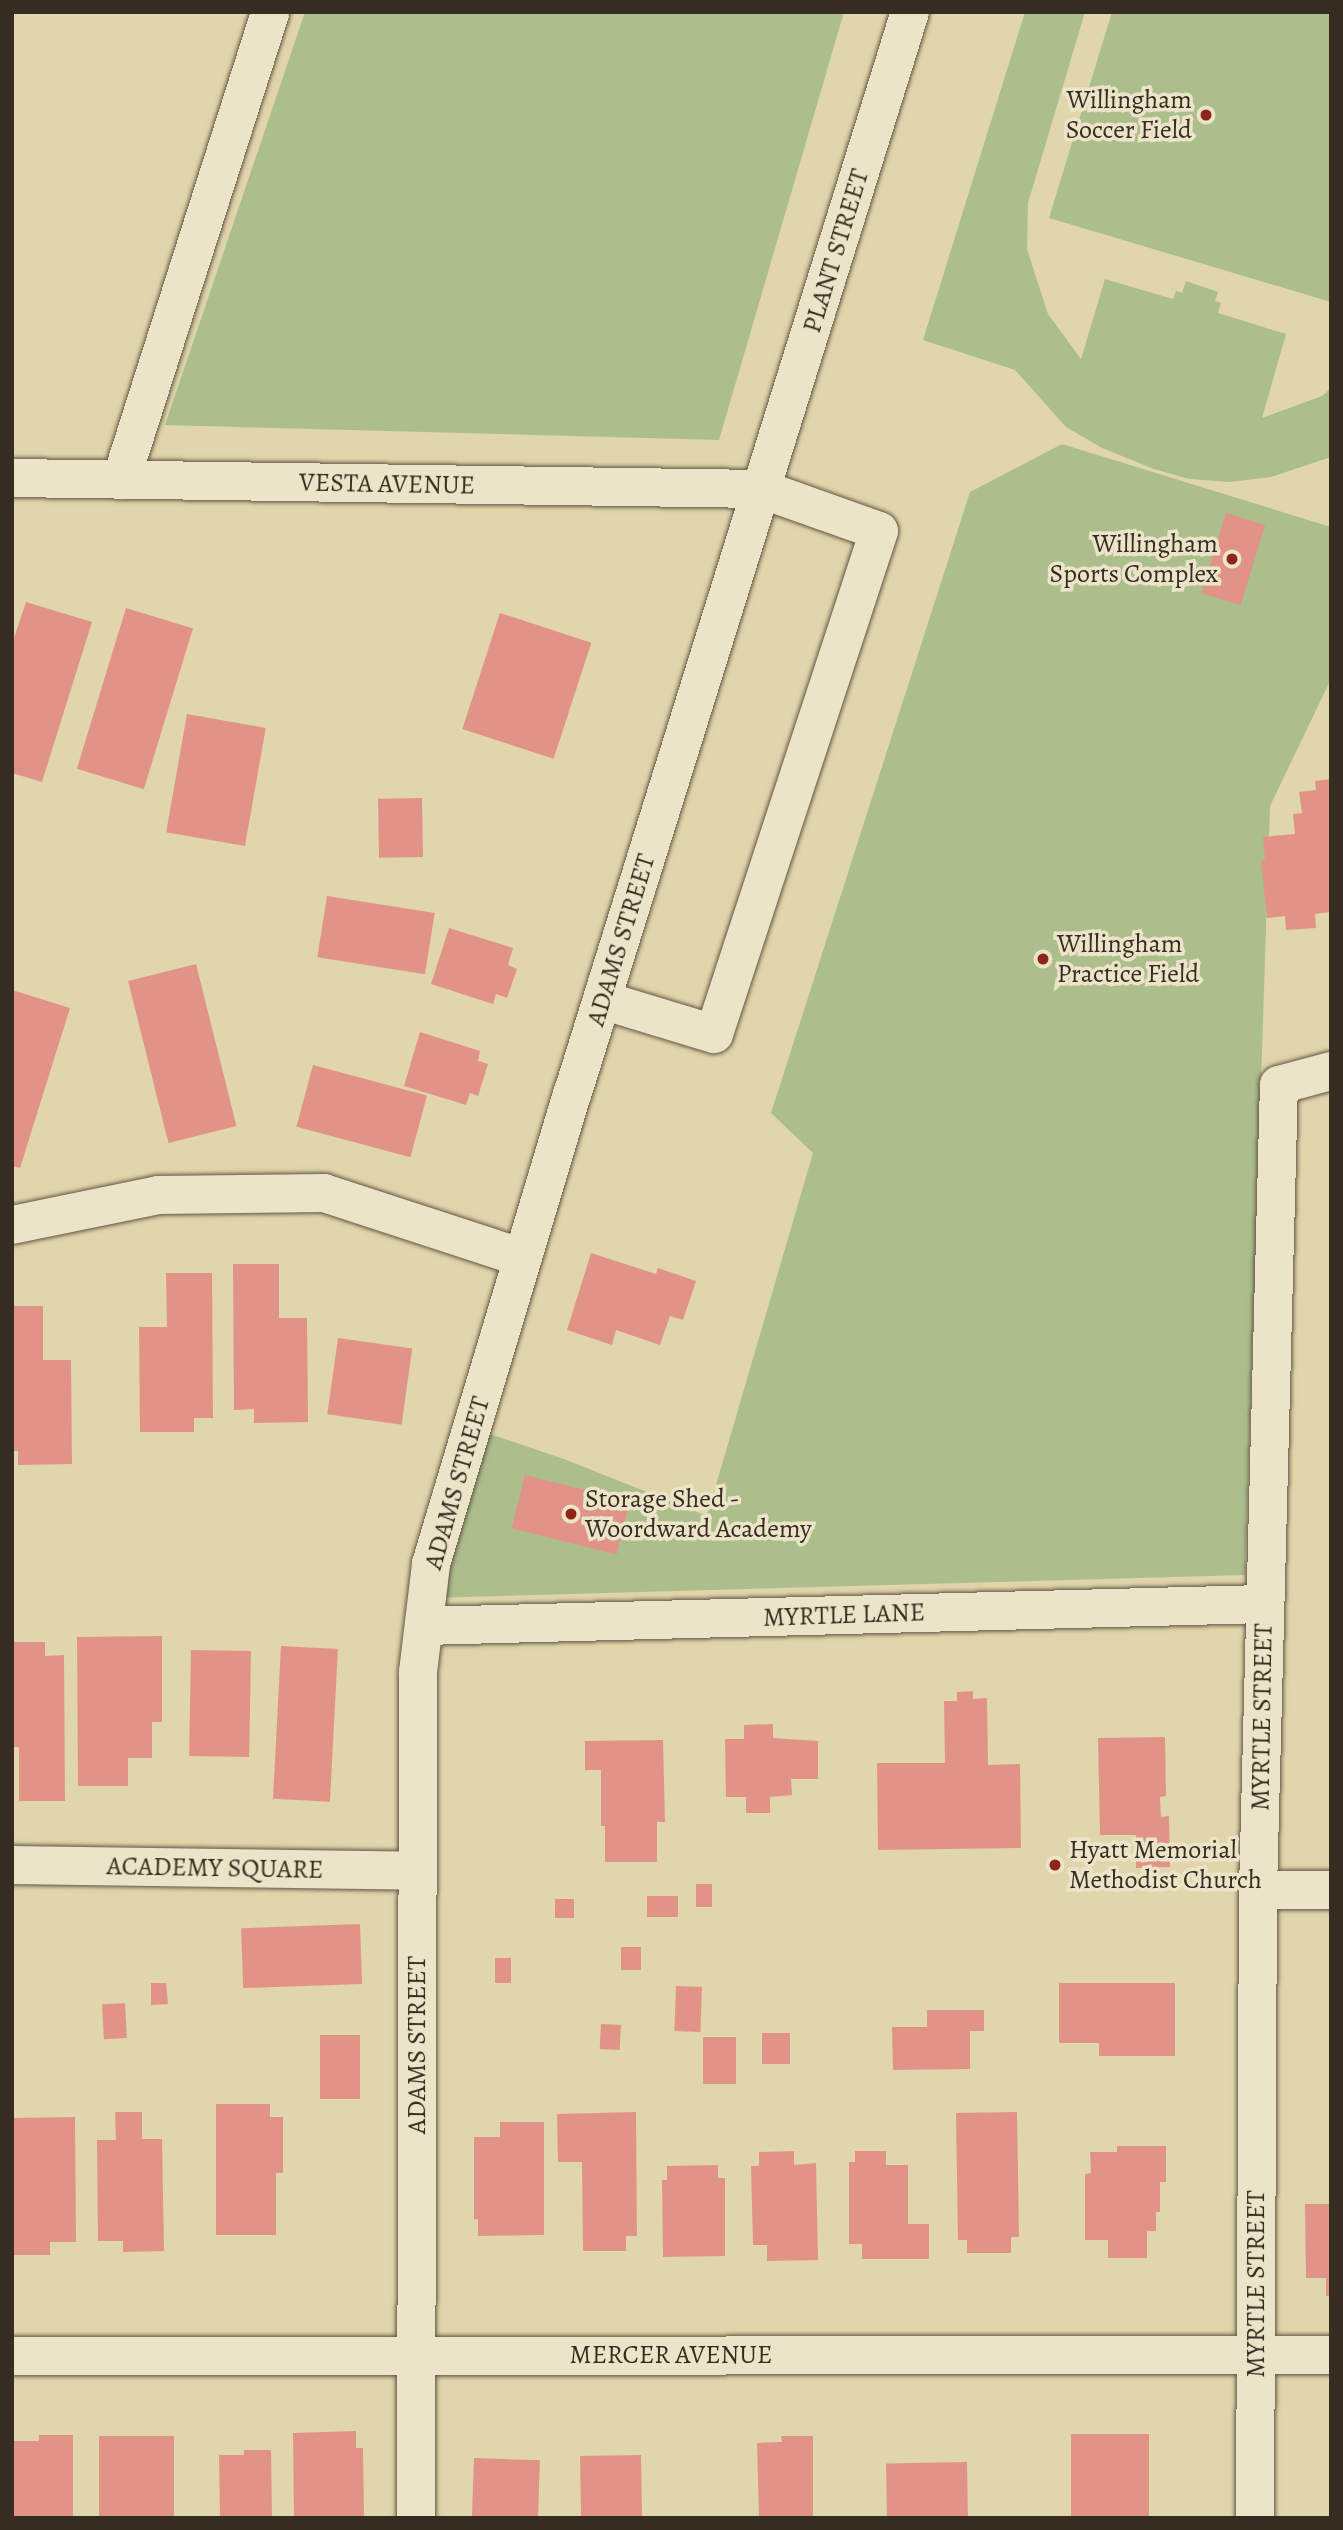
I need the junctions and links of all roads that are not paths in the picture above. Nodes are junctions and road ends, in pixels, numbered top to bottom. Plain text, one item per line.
1 (270, 12) edge
2 (910, 12) edge
3 (12, 478) edge
4 (121, 480) junction
5 (761, 489) junction
6 (602, 1000) junction
7 (1331, 1071) edge
8 (12, 1225) edge
9 (523, 1258) junction
10 (1265, 1604) junction
11 (424, 1626) junction
12 (12, 1865) edge
13 (417, 1871) junction
14 (1258, 1890) junction
15 (1331, 1890) edge
16 (416, 2355) junction
17 (1255, 2355) junction
18 (1331, 2355) edge
19 (12, 2356) edge
20 (416, 2518) edge
21 (1255, 2518) edge

1 - 4 street
2 - 5 street, PLANT STREET
3 - 4 street, VESTA AVENUE
4 - 5 street, VESTA AVENUE
5 - 6 street, ADAMS STREET
5 - 6 street, VESTA AVENUE
6 - 9 street, ADAMS STREET
7 - 10 street, MYRTLE STREET
8 - 9 street
9 - 11 street, ADAMS STREET
10 - 11 street, MYRTLE LANE
10 - 14 street, MYRTLE STREET
11 - 13 street, ADAMS STREET
12 - 13 street, ACADEMY SQUARE
13 - 16 street, ADAMS STREET
14 - 15 street
14 - 17 street, MYRTLE STREET
16 - 17 street, MERCER AVENUE
16 - 19 street, MERCER AVENUE
16 - 20 street, ADAMS STREET
17 - 18 street, MERCER AVENUE
17 - 21 street, MYRTLE STREET

